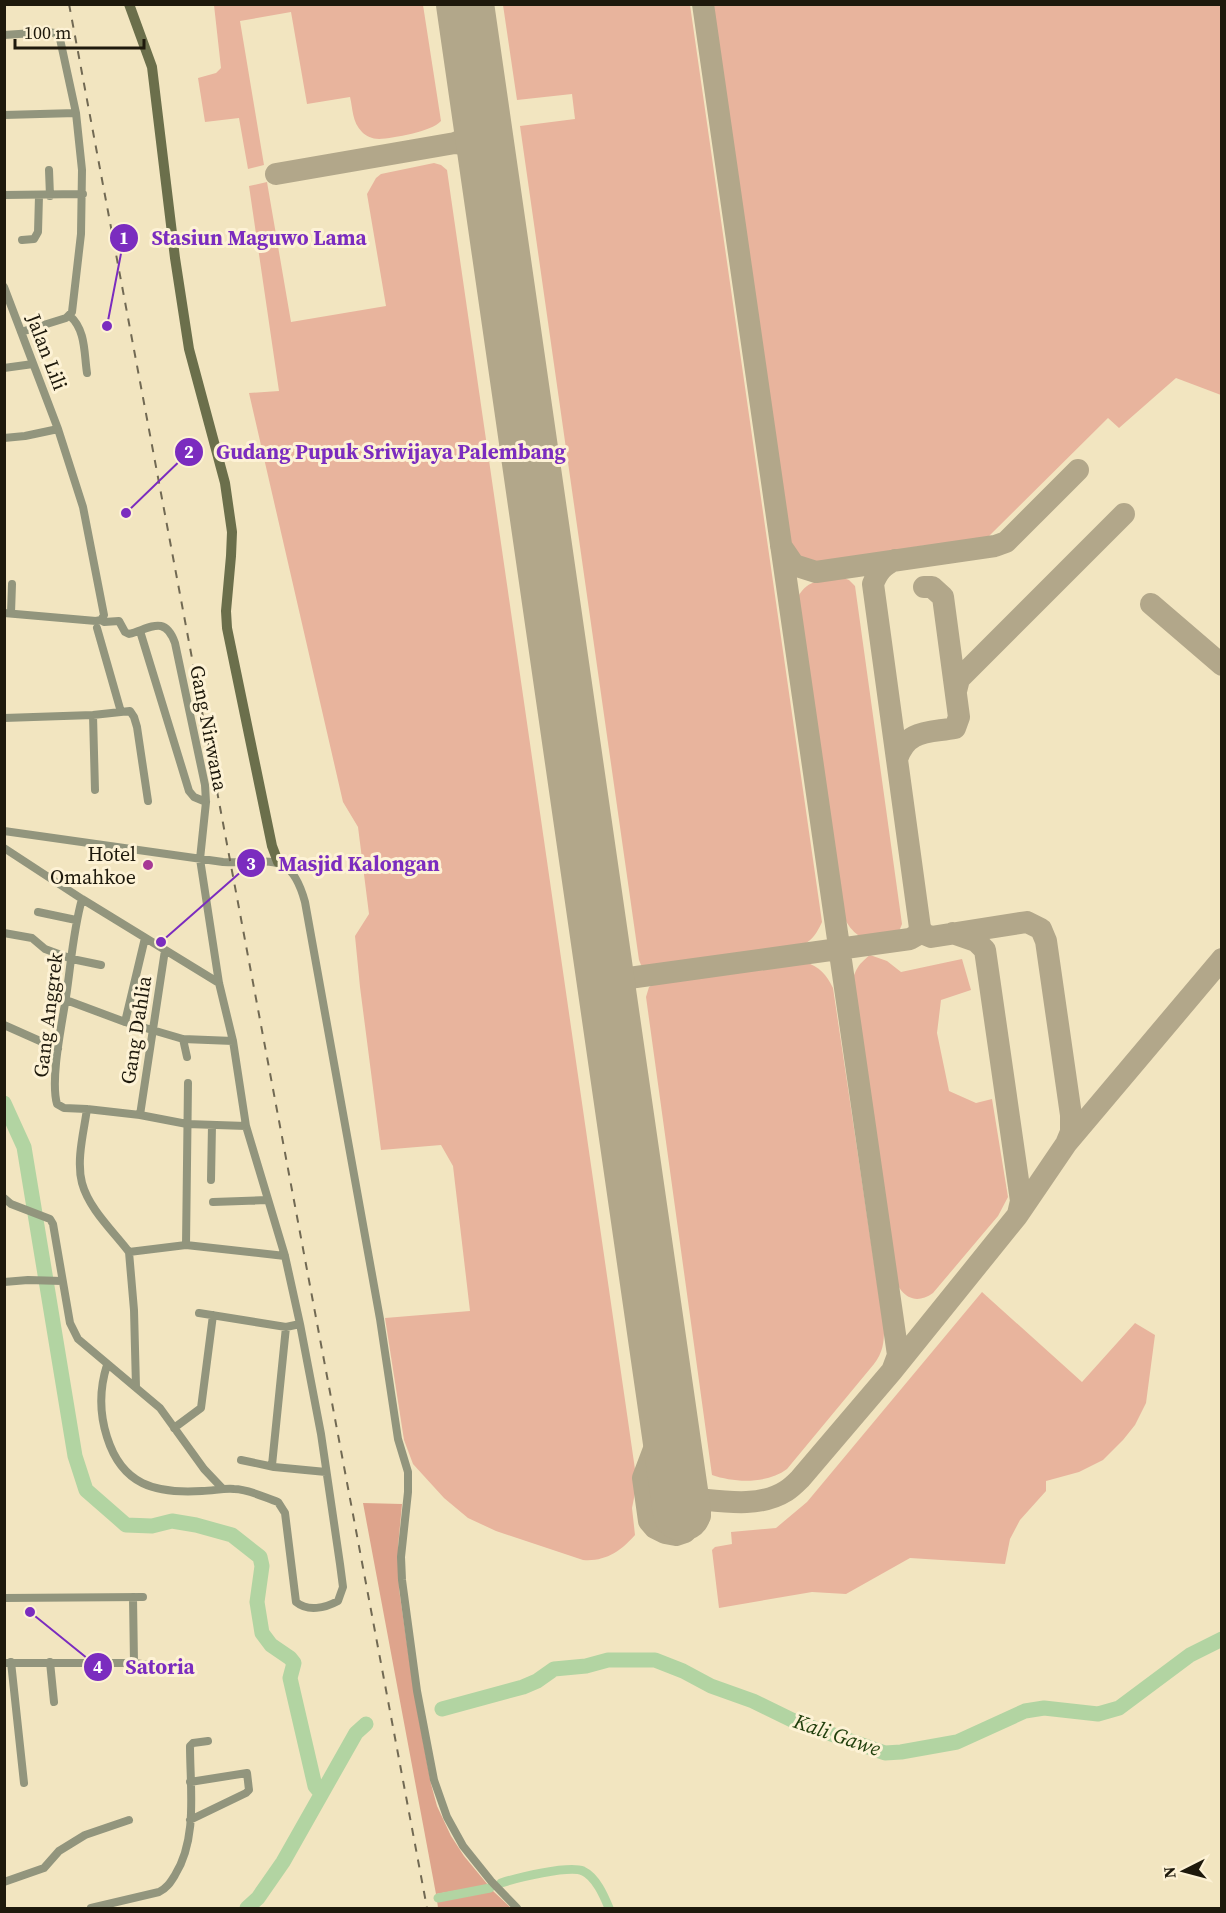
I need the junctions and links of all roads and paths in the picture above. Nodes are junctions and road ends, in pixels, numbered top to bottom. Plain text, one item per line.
1 (129, 4) edge
2 (4, 35) edge
3 (76, 113) junction
4 (4, 115) edge
5 (49, 170) dead end
6 (83, 194) junction
7 (4, 195) edge
8 (39, 196) junction
9 (50, 196) junction
10 (22, 240) dead end
11 (4, 287) edge
12 (70, 316) junction
13 (21, 332) junction
14 (33, 364) junction
15 (4, 368) edge
16 (87, 373) dead end
17 (58, 429) junction
18 (4, 438) edge
19 (12, 584) dead end
20 (8, 613) edge
21 (101, 621) junction
22 (140, 631) junction
23 (121, 712) junction
24 (93, 715) junction
25 (4, 718) edge
26 (95, 790) dead end
27 (148, 801) dead end
28 (206, 802) junction
29 (4, 831) edge
30 (4, 848) edge
31 (200, 858) junction
32 (279, 862) junction
33 (82, 899) junction
34 (38, 912) dead end
35 (76, 920) junction
36 (4, 933) edge
37 (145, 938) junction
38 (165, 950) junction
39 (72, 959) junction
40 (101, 965) dead end
41 (219, 983) junction
42 (66, 999) junction
43 (125, 1022) junction
44 (4, 1025) edge
45 (152, 1030) junction
46 (183, 1039) junction
47 (233, 1041) junction
48 (58, 1049) junction
49 (187, 1057) dead end
50 (188, 1083) dead end
51 (87, 1108) junction
52 (140, 1115) junction
53 (187, 1124) junction
54 (213, 1125) junction
55 (246, 1126) junction
56 (211, 1180) dead end
57 (4, 1198) edge
58 (267, 1200) junction
59 (213, 1202) dead end
60 (186, 1245) junction
61 (129, 1252) junction
62 (285, 1256) junction
63 (62, 1281) junction
64 (4, 1282) edge
65 (199, 1313) dead end
66 (213, 1315) junction
67 (300, 1324) junction
68 (286, 1327) junction
69 (107, 1365) junction
70 (136, 1387) junction
71 (174, 1428) junction
72 (241, 1460) dead end
73 (272, 1465) junction
74 (326, 1472) junction
75 (222, 1488) junction
76 (133, 1597) junction
77 (143, 1597) dead end
78 (4, 1598) edge
79 (8, 1662) edge
80 (50, 1662) junction
81 (134, 1664) junction
82 (158, 1666) dead end
83 (54, 1702) dead end
84 (208, 1741) dead end
85 (190, 1782) junction
86 (24, 1783) dead end
87 (129, 1820) dead end
88 (190, 1820) junction
89 (4, 1882) edge
90 (91, 1908) edge
91 (517, 1908) edge

1 - 32 street
2 - 3 street
3 - 4 street
3 - 6 street
5 - 9 street
6 - 9 street
6 - 12 street
7 - 8 street
8 - 9 street
8 - 10 street
11 - 13 street, Jalan Lili
12 - 13 street
12 - 16 street
13 - 14 street, Jalan Lili
14 - 15 street
14 - 17 street, Jalan Lili
17 - 18 street
17 - 21 street, Jalan Lili
19 - 20 street
20 - 21 street
21 - 22 street, Gang Nirwana
21 - 23 street, Jalan Lili
22 - 28 street
22 - 28 street, Gang Nirwana
23 - 24 street
23 - 27 street
24 - 25 street
24 - 26 street
28 - 31 street, Gang Nirwana
29 - 31 street
30 - 33 street
31 - 32 street
31 - 41 street, Gang Nirwana
32 - 91 street
33 - 35 street, Gang Anggrek
33 - 37 street
34 - 35 street
35 - 39 street, Gang Anggrek
36 - 39 street
37 - 38 street
37 - 43 street
38 - 41 street
38 - 45 street, Gang Dahlia
39 - 40 street
39 - 42 street, Gang Anggrek
41 - 47 street, Gang Nirwana
42 - 43 street
42 - 48 street, Gang Anggrek
43 - 45 street
44 - 48 street
45 - 46 street
45 - 52 street, Gang Dahlia
46 - 47 street
46 - 49 street
47 - 55 street, Gang Nirwana
48 - 51 street, Gang Anggrek
50 - 53 street
51 - 52 street
51 - 61 street
52 - 53 street
53 - 54 street
53 - 60 street
54 - 55 street
54 - 56 street
55 - 58 street, Gang Nirwana
57 - 63 street
58 - 59 street
58 - 62 street, Gang Nirwana
60 - 61 street
60 - 62 street
61 - 70 street
62 - 67 street, Gang Nirwana
63 - 64 street
63 - 69 street
65 - 66 street
66 - 68 street
66 - 71 street
67 - 68 street
67 - 74 street, Gang Nirwana
68 - 73 street
69 - 70 street
69 - 75 street
70 - 71 street
71 - 75 street
72 - 73 street
73 - 74 street
74 - 75 street, Gang Nirwana
76 - 77 street
76 - 78 street
76 - 81 street
79 - 80 street
79 - 86 street
80 - 81 street
80 - 83 street
81 - 82 street
84 - 85 street
85 - 88 street
85 - 88 street
87 - 89 street
88 - 90 street

